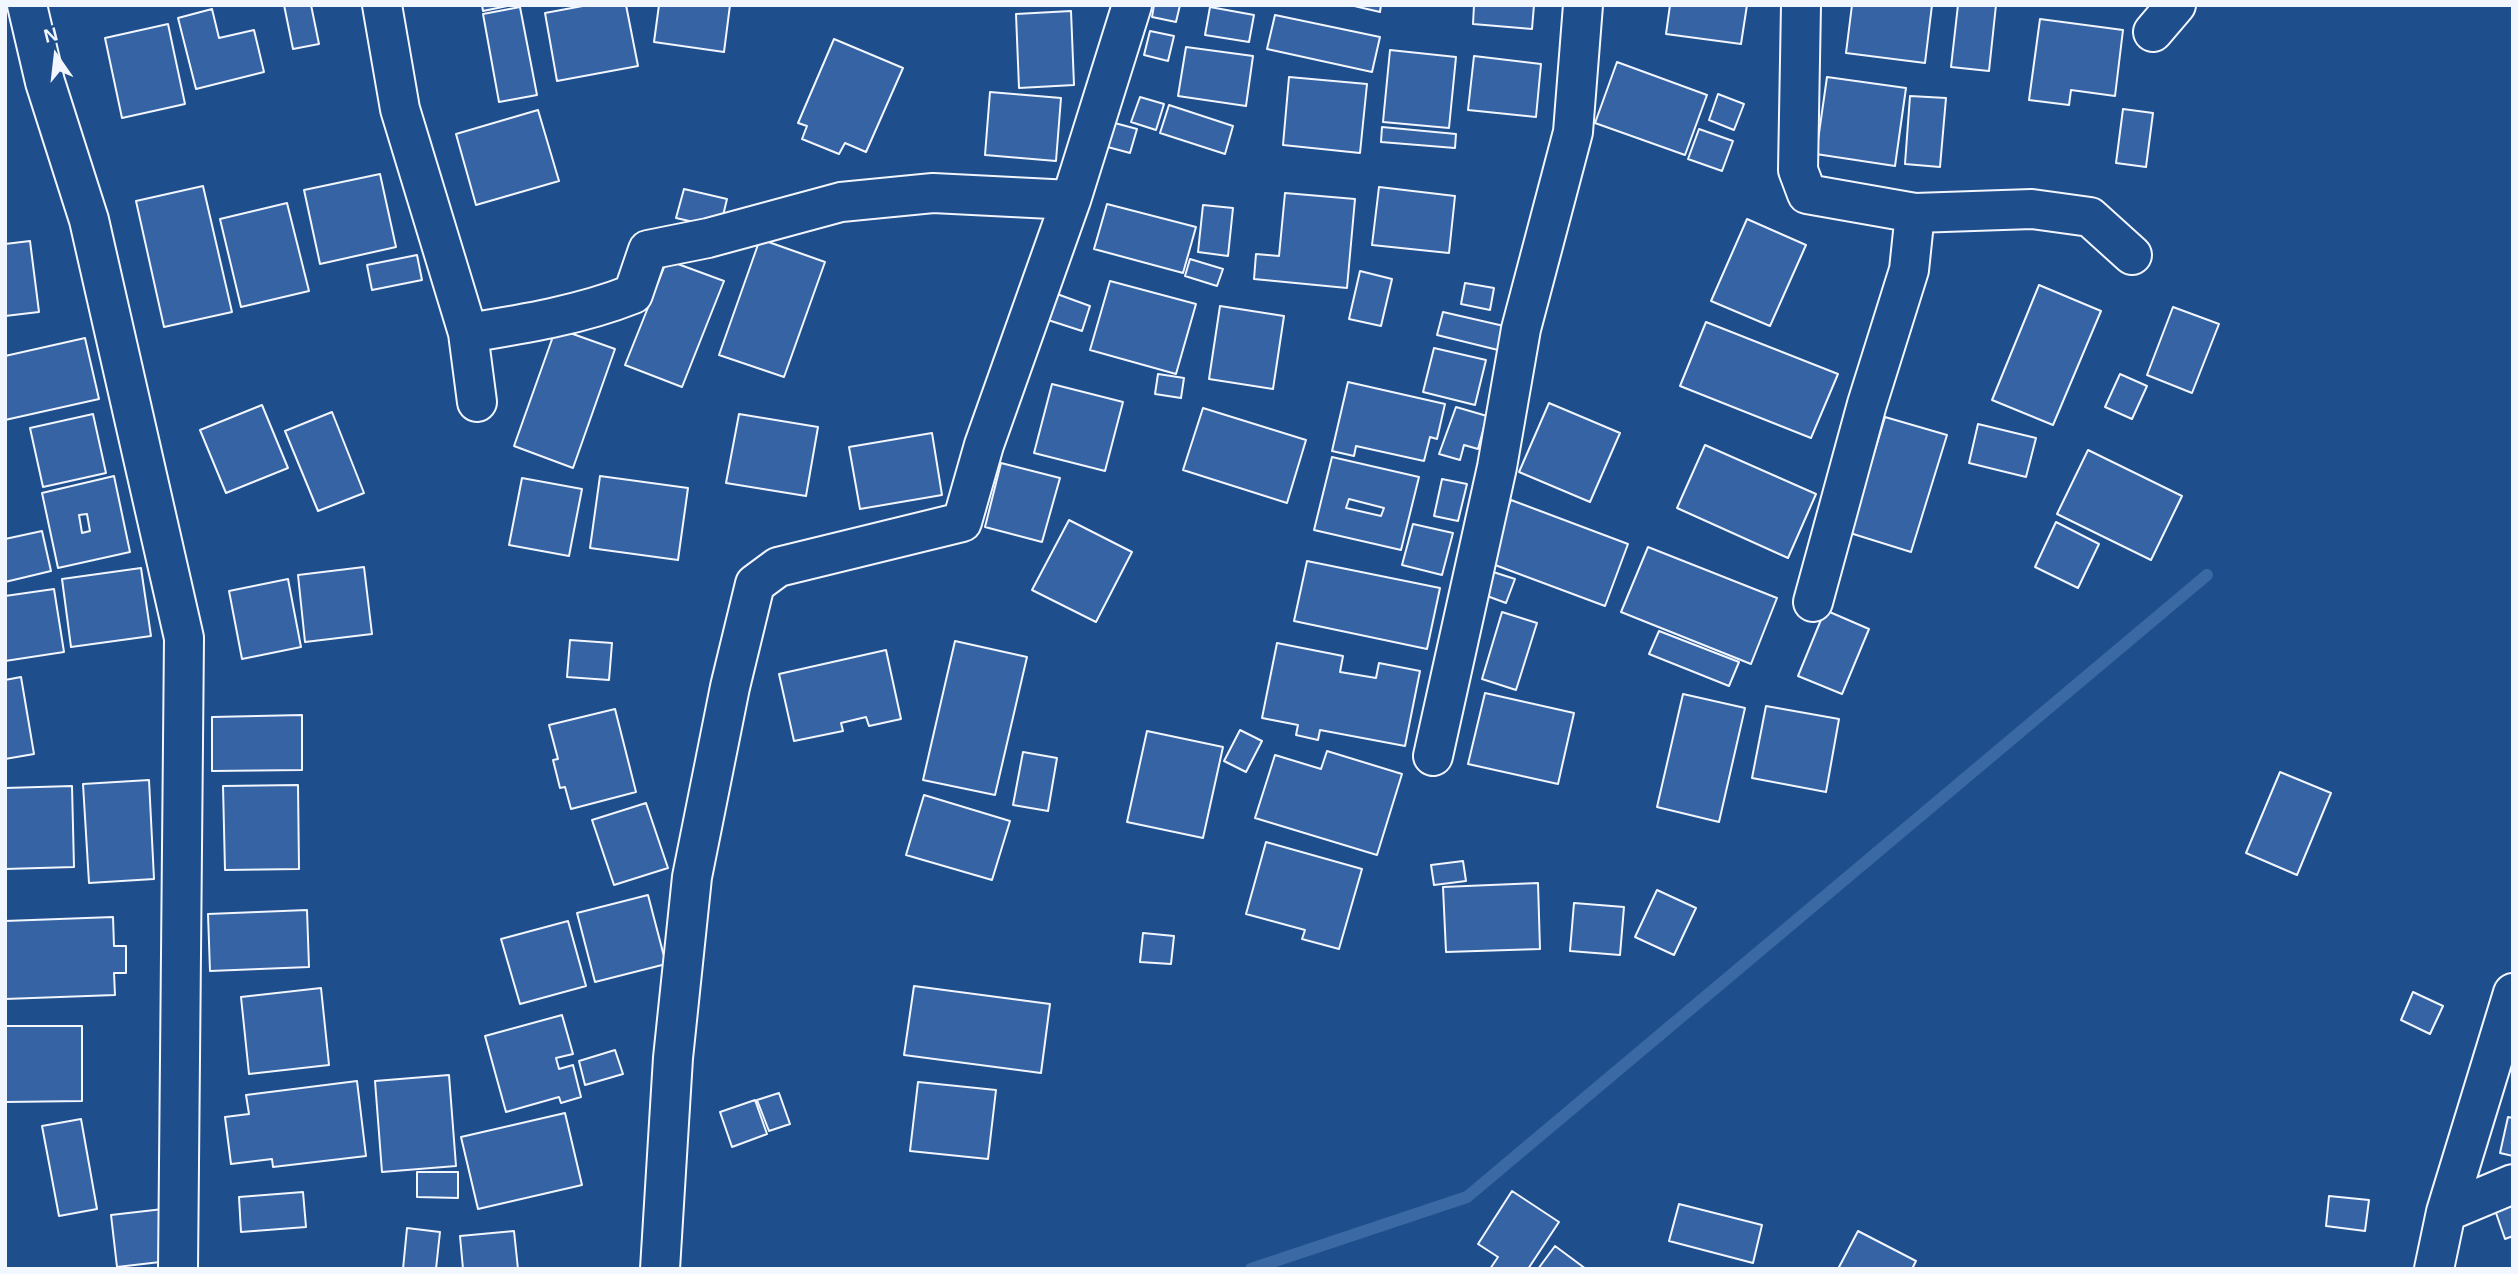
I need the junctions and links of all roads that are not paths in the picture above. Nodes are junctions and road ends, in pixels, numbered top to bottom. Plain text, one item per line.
1 (27, 5) edge
2 (382, 5) edge
3 (1132, 5) edge
4 (1583, 5) edge
5 (1801, 5) edge
6 (5, 12) edge
7 (1071, 200) junction
8 (1915, 213) junction
9 (2132, 255) dead end
10 (468, 333) junction
11 (477, 402) dead end
12 (1813, 603) dead end
13 (1433, 756) dead end
14 (2513, 993) edge
15 (2513, 1184) edge
16 (2446, 1212) junction
17 (178, 1269) edge
18 (660, 1269) edge
19 (2434, 1269) edge

1 - 6 street
1 - 17 street
2 - 10 street
3 - 7 street
4 - 13 street
5 - 8 street
7 - 10 street
7 - 18 street
8 - 9 street
8 - 12 street
10 - 11 street
14 - 16 street
15 - 16 street
16 - 19 street

